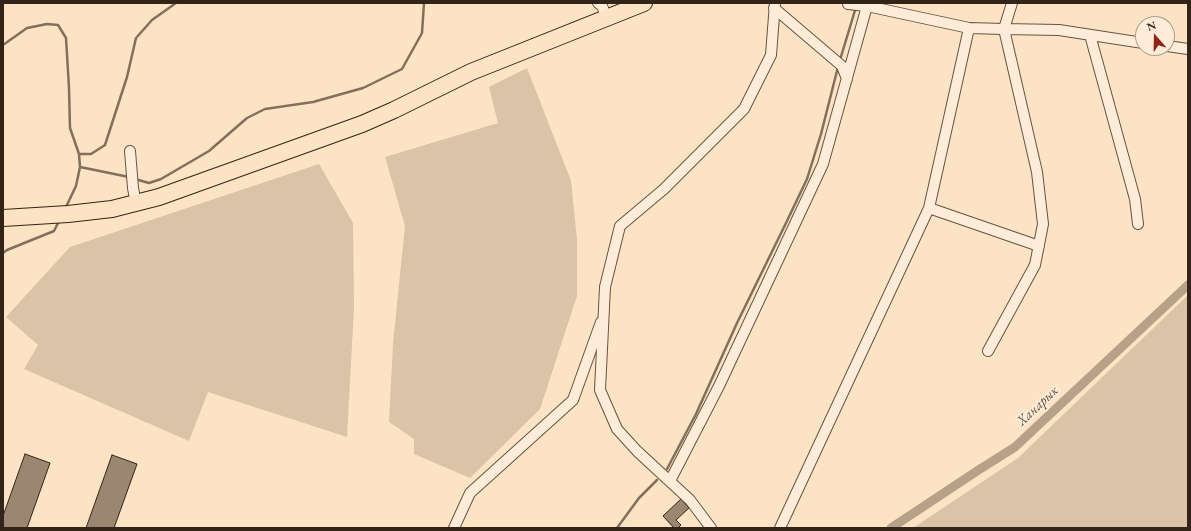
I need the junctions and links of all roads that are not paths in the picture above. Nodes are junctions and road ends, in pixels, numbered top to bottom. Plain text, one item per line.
1 (598, 3) edge
2 (644, 3) edge
3 (1012, 3) edge
4 (849, 4) edge
5 (774, 5) edge
6 (864, 6) junction
7 (607, 18) junction
8 (969, 28) junction
9 (1004, 29) junction
10 (1090, 35) junction
11 (1135, 41) edge
12 (1175, 47) edge
13 (1188, 49) edge
14 (847, 79) junction
15 (131, 154) dead end
16 (134, 196) junction
17 (929, 208) junction
18 (3, 218) edge
19 (1138, 224) dead end
20 (1039, 246) junction
21 (605, 311) junction
22 (988, 350) dead end
23 (670, 481) junction
24 (454, 528) edge
25 (711, 528) edge
26 (780, 528) edge

1 - 7 street
2 - 7 main road
3 - 9 street
4 - 6 street
5 - 14 street
5 - 21 street
6 - 8 street
6 - 14 street
7 - 16 main road
8 - 9 street
8 - 17 street
9 - 10 street
9 - 20 street
10 - 11 street
10 - 19 street
12 - 13 street
14 - 23 street
15 - 16 street
16 - 18 main road
17 - 20 street
17 - 26 street
20 - 22 street
21 - 23 street
21 - 24 street
23 - 25 street

